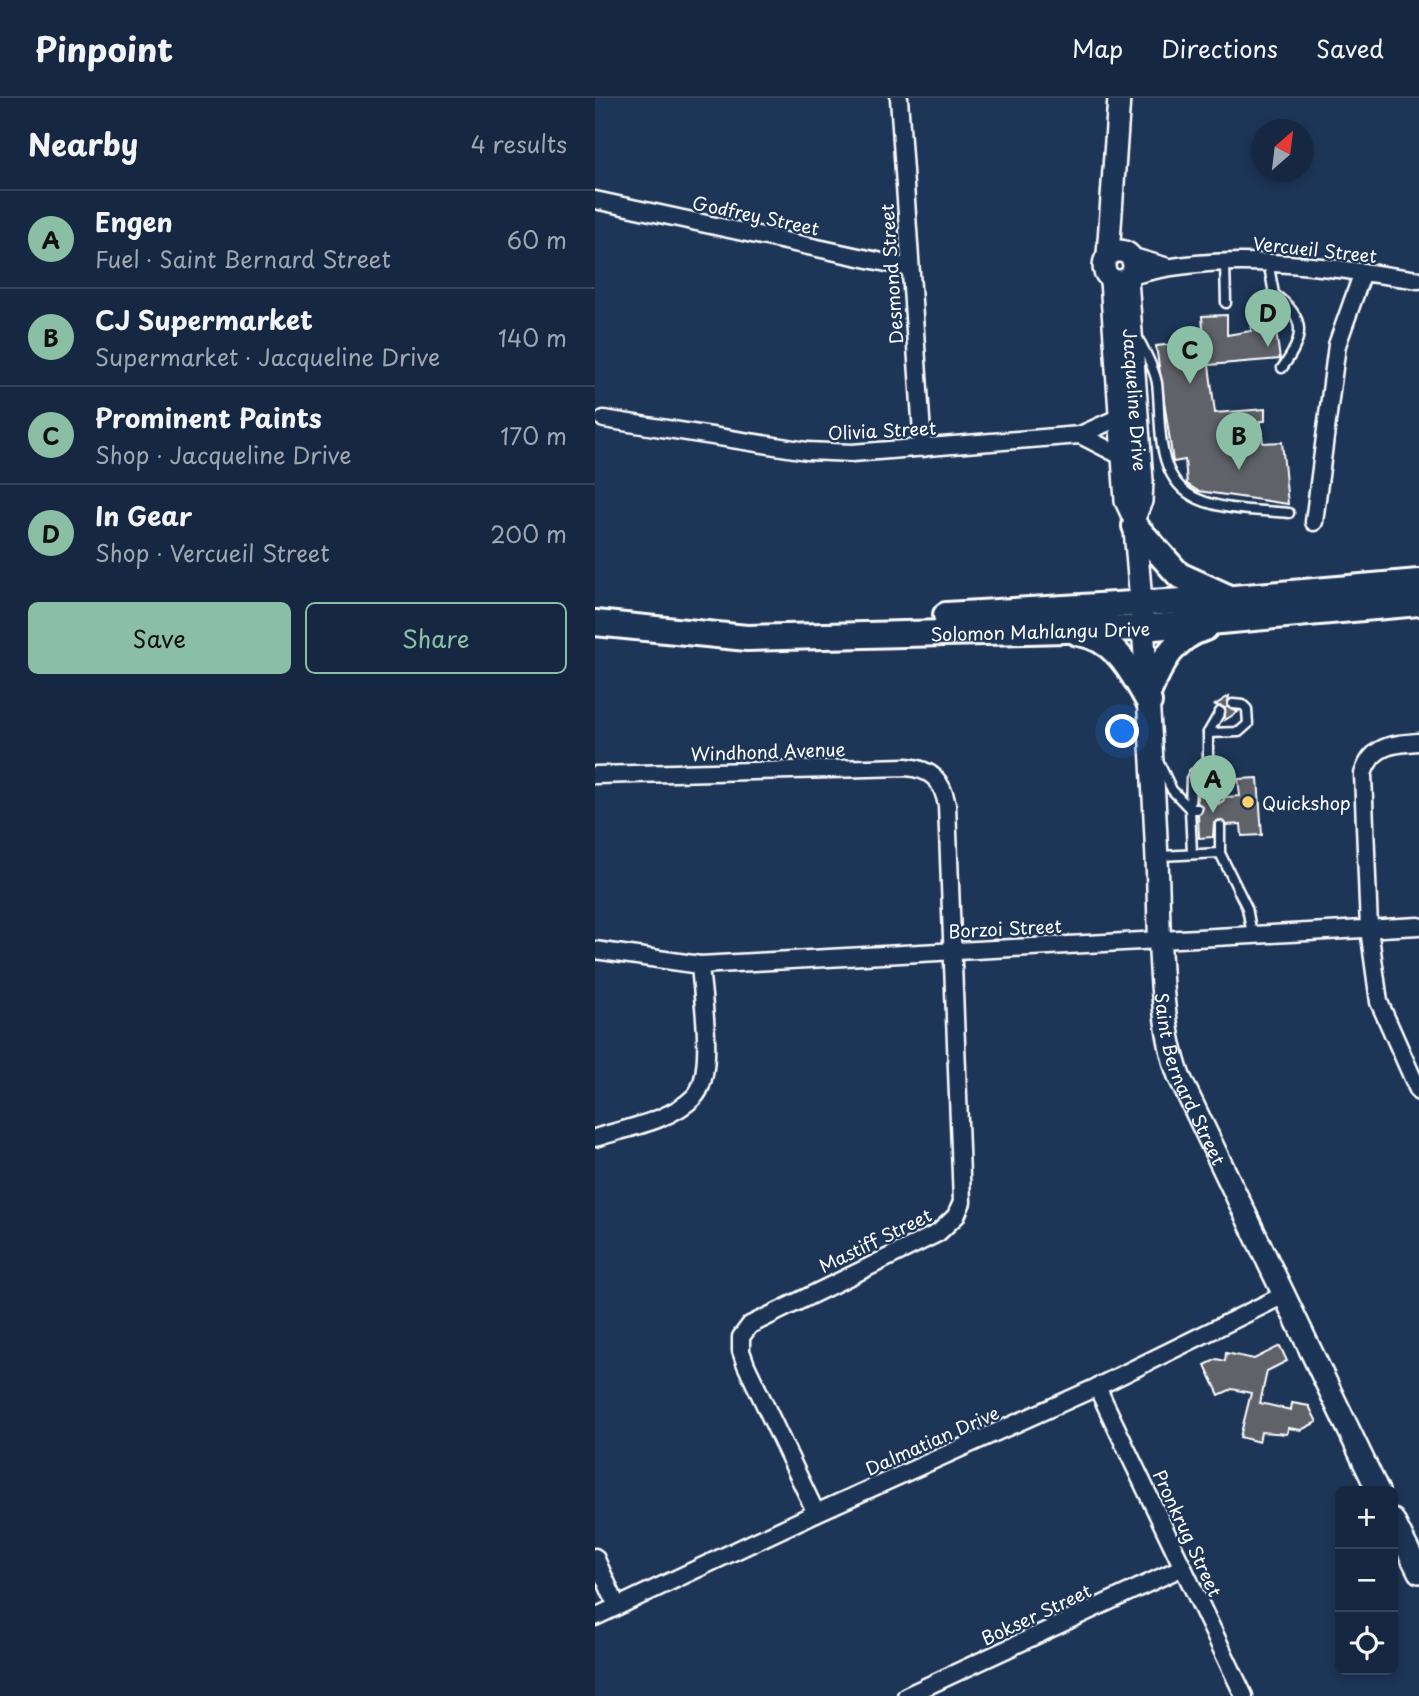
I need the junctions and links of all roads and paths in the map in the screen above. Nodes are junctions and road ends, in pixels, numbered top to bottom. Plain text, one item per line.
1 (899, 98) edge
2 (1119, 98) edge
3 (595, 200) edge
4 (1268, 261) junction
5 (1224, 262) junction
6 (1122, 267) junction
7 (909, 268) junction
8 (1363, 272) junction
9 (1419, 280) edge
10 (1226, 303) dead end
11 (1129, 319) junction
12 (1282, 368) dead end
13 (1122, 416) junction
14 (604, 419) dead end
15 (1080, 435) junction
16 (923, 448) junction
17 (1123, 457) junction
18 (1289, 513) dead end
19 (1134, 522) junction
20 (1314, 522) dead end
21 (1419, 582) edge
22 (1419, 603) edge
23 (1232, 609) junction
24 (1142, 616) junction
25 (595, 623) edge
26 (663, 628) junction
27 (1051, 629) junction
28 (1149, 697) junction
29 (1233, 704) dead end
30 (1220, 712) dead end
31 (1208, 733) junction
32 (1419, 742) edge
33 (1151, 750) junction
34 (1208, 770) junction
35 (595, 775) edge
36 (938, 779) joint
37 (1219, 797) dead end
38 (1194, 809) junction
39 (1220, 826) dead end
40 (1192, 853) junction
41 (1220, 853) junction
42 (1157, 856) junction
43 (1419, 926) edge
44 (1369, 929) junction
45 (1252, 934) junction
46 (1160, 939) junction
47 (595, 950) edge
48 (951, 950) junction
49 (700, 965) junction
50 (1419, 1092) edge
51 (595, 1138) edge
52 (1284, 1295) junction
53 (1097, 1387) junction
54 (1376, 1486) edge
55 (816, 1513) junction
56 (1398, 1530) edge
57 (595, 1557) edge
58 (1183, 1567) junction
59 (1419, 1572) edge
60 (617, 1606) junction
61 (595, 1617) edge
62 (906, 1696) edge
63 (1244, 1696) edge

1 - 7 street, Desmond Street
2 - 6 street, Jacqueline Drive
3 - 7 street, Godfrey Street
4 - 5 street, Vercueil Street
4 - 8 street, Vercueil Street
4 - 12 lane
5 - 6 street, Vercueil Street
5 - 10 lane
6 - 11 street, Jacqueline Drive
6 - 13 street, Jacqueline Drive
7 - 16 street, Desmond Street
8 - 9 street, Vercueil Street
8 - 20 street
11 - 18 lane
11 - 19 street, Jacqueline Drive
13 - 15 street, Olivia Street
13 - 17 street, Jacqueline Drive
14 - 16 street, Olivia Street
15 - 16 street, Olivia Street
15 - 17 street
17 - 19 street, Jacqueline Drive
19 - 23 main road
19 - 24 street, Jacqueline Drive
21 - 23 main road, Solomon Mahlangu Drive
22 - 23 main road, Solomon Mahlangu Drive
23 - 24 main road, Solomon Mahlangu Drive
23 - 28 main road
24 - 26 main road, Solomon Mahlangu Drive
24 - 27 main road, Solomon Mahlangu Drive
24 - 28 street, Saint Bernard Street
25 - 26 main road, Solomon Mahlangu Drive
26 - 27 main road, Solomon Mahlangu Drive
27 - 28 main road
28 - 33 street, Saint Bernard Street
29 - 31 lane
30 - 31 lane
31 - 34 lane
32 - 44 street
33 - 38 lane
33 - 42 street, Saint Bernard Street
34 - 37 lane
34 - 38 lane
35 - 36 street, Windhond Avenue
36 - 48 street, Mastiff Street
38 - 40 lane
39 - 41 lane
40 - 41 lane
40 - 42 lane
41 - 45 lane
42 - 46 street, Saint Bernard Street
43 - 44 street, Borzoi Street
44 - 45 street, Borzoi Street
44 - 50 street
45 - 46 street, Borzoi Street
46 - 48 street, Borzoi Street
46 - 52 street, Saint Bernard Street
47 - 49 street, Borzoi Street
48 - 49 street, Borzoi Street
48 - 55 street, Mastiff Street
49 - 51 street
52 - 53 street, Dalmatian Drive
52 - 54 street, Saint Bernard Street
53 - 55 street, Dalmatian Drive
53 - 58 street, Pronkrug Street
55 - 60 street, Dalmatian Drive
56 - 59 street
57 - 60 street
58 - 62 street, Bokser Street
58 - 63 street, Pronkrug Street
60 - 61 street, Dalmatian Drive

